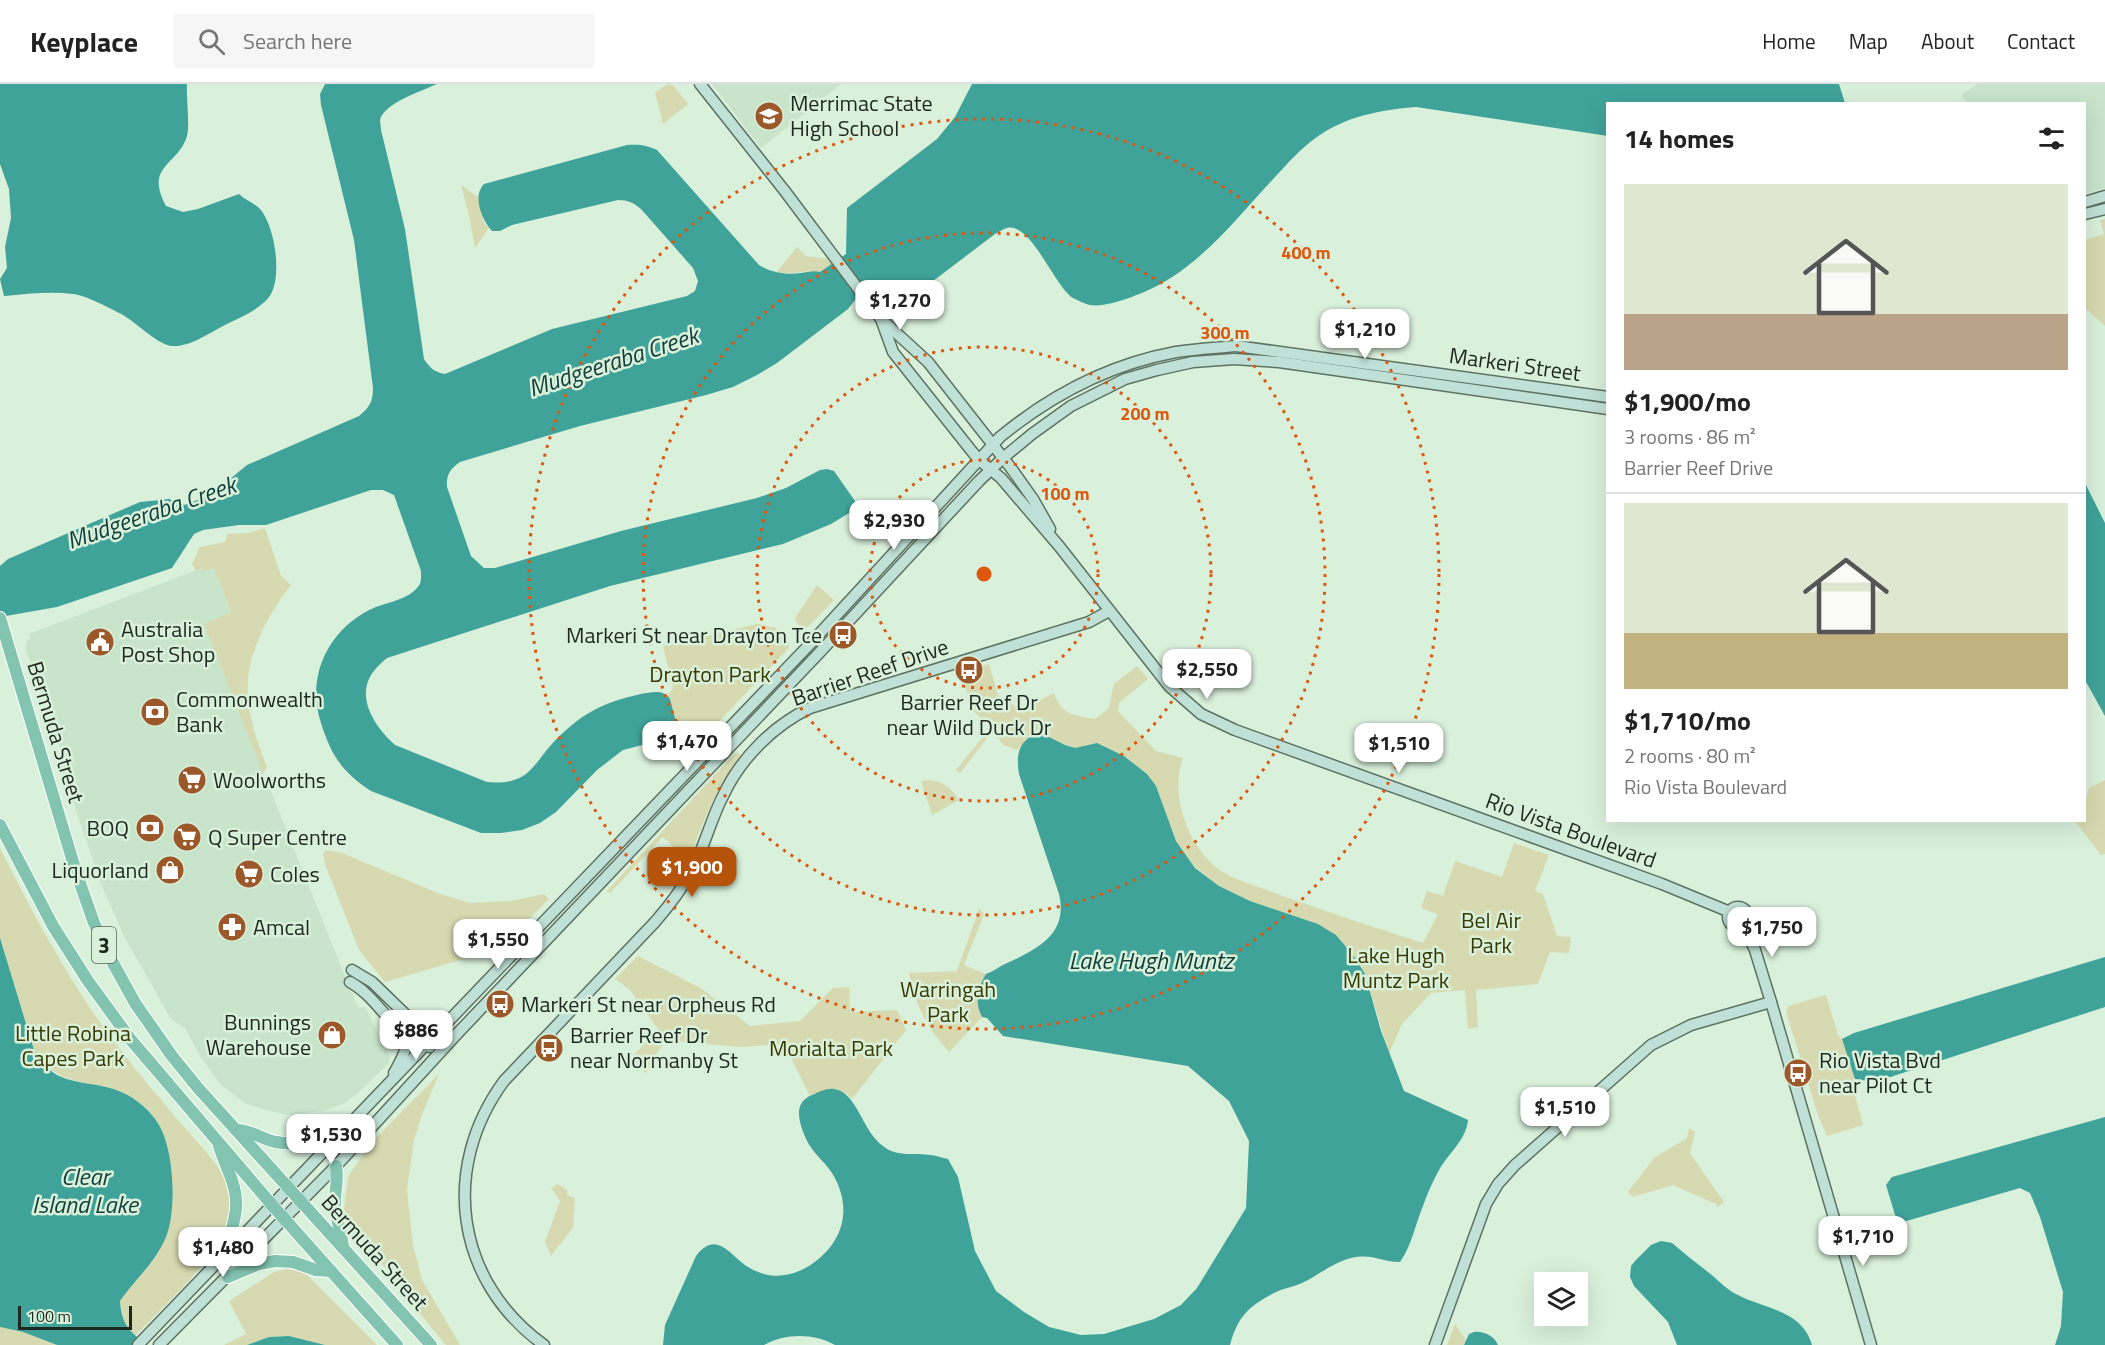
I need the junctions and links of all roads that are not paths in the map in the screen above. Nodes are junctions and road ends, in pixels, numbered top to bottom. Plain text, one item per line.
1 (700, 84) edge
2 (2105, 196) edge
3 (2086, 202) edge
4 (2105, 208) edge
5 (2086, 214) edge
6 (881, 319) junction
7 (1606, 397) edge
8 (1606, 410) edge
9 (993, 445) junction
10 (1003, 458) junction
11 (979, 460) junction
12 (990, 470) junction
13 (1059, 546) junction
14 (1109, 611) junction
15 (1, 623) edge
16 (0, 825) edge
17 (1730, 912) junction
18 (1743, 925) junction
19 (352, 970) dead end
20 (351, 982) dead end
21 (1771, 1002) junction
22 (397, 1006) junction
23 (400, 1029) junction
24 (428, 1042) junction
25 (442, 1049) junction
26 (387, 1086) junction
27 (353, 1121) junction
28 (236, 1130) junction
29 (217, 1141) junction
30 (336, 1166) junction
31 (289, 1188) junction
32 (301, 1202) junction
33 (272, 1205) junction
34 (285, 1219) junction
35 (343, 1248) junction
36 (226, 1254) junction
37 (331, 1271) junction
38 (228, 1277) junction
39 (160, 1344) edge
40 (138, 1345) edge
41 (397, 1345) edge
42 (431, 1345) edge
43 (544, 1345) edge
44 (1435, 1345) edge
45 (1871, 1345) edge

1 - 6 street, Rio Vista Boulevard
2 - 3 street
4 - 5 street
6 - 9 street, Rio Vista Boulevard
6 - 11 street, Rio Vista Boulevard
7 - 9 street, Markeri Street
8 - 10 street, Markeri Street
9 - 10 street, Rio Vista Boulevard
9 - 11 street, Markeri Street
10 - 12 street, Markeri Street
10 - 13 street, Rio Vista Boulevard
11 - 12 street, Rio Vista Boulevard
11 - 24 street, Markeri Street
12 - 13 street, Rio Vista Boulevard
12 - 25 street, Markeri Street
13 - 14 street, Rio Vista Boulevard
14 - 17 street, Rio Vista Boulevard
14 - 43 street, Barrier Reef Drive
15 - 28 main road, Bermuda Street / 3
16 - 29 main road, Bermuda Street / 3
17 - 18 street
17 - 18 street
18 - 21 street
19 - 22 street
20 - 23 street
21 - 44 street
21 - 45 street
22 - 23 street
22 - 24 street
23 - 24 street
23 - 26 street
24 - 25 street
24 - 26 street, Markeri Street
25 - 30 street, Markeri Street
26 - 27 street, Markeri Street
27 - 28 main road
27 - 31 street, Markeri Street
28 - 31 main road, Bermuda Street / 3
29 - 33 main road, Bermuda Street / 3
29 - 36 main road
30 - 32 street, Markeri Street
30 - 35 main road
31 - 32 main road, Bermuda Street / 3
31 - 33 street, Markeri Street
32 - 34 street, Markeri Street
32 - 35 main road, Bermuda Street / 3
33 - 34 main road, Bermuda Street / 3
33 - 36 street, Markeri Street
34 - 37 main road, Bermuda Street / 3
34 - 38 street, Markeri Street
35 - 42 main road, Bermuda Street / 3
36 - 40 street, Markeri Street
37 - 38 main road
37 - 41 main road, Bermuda Street / 3
38 - 39 street, Markeri Street

